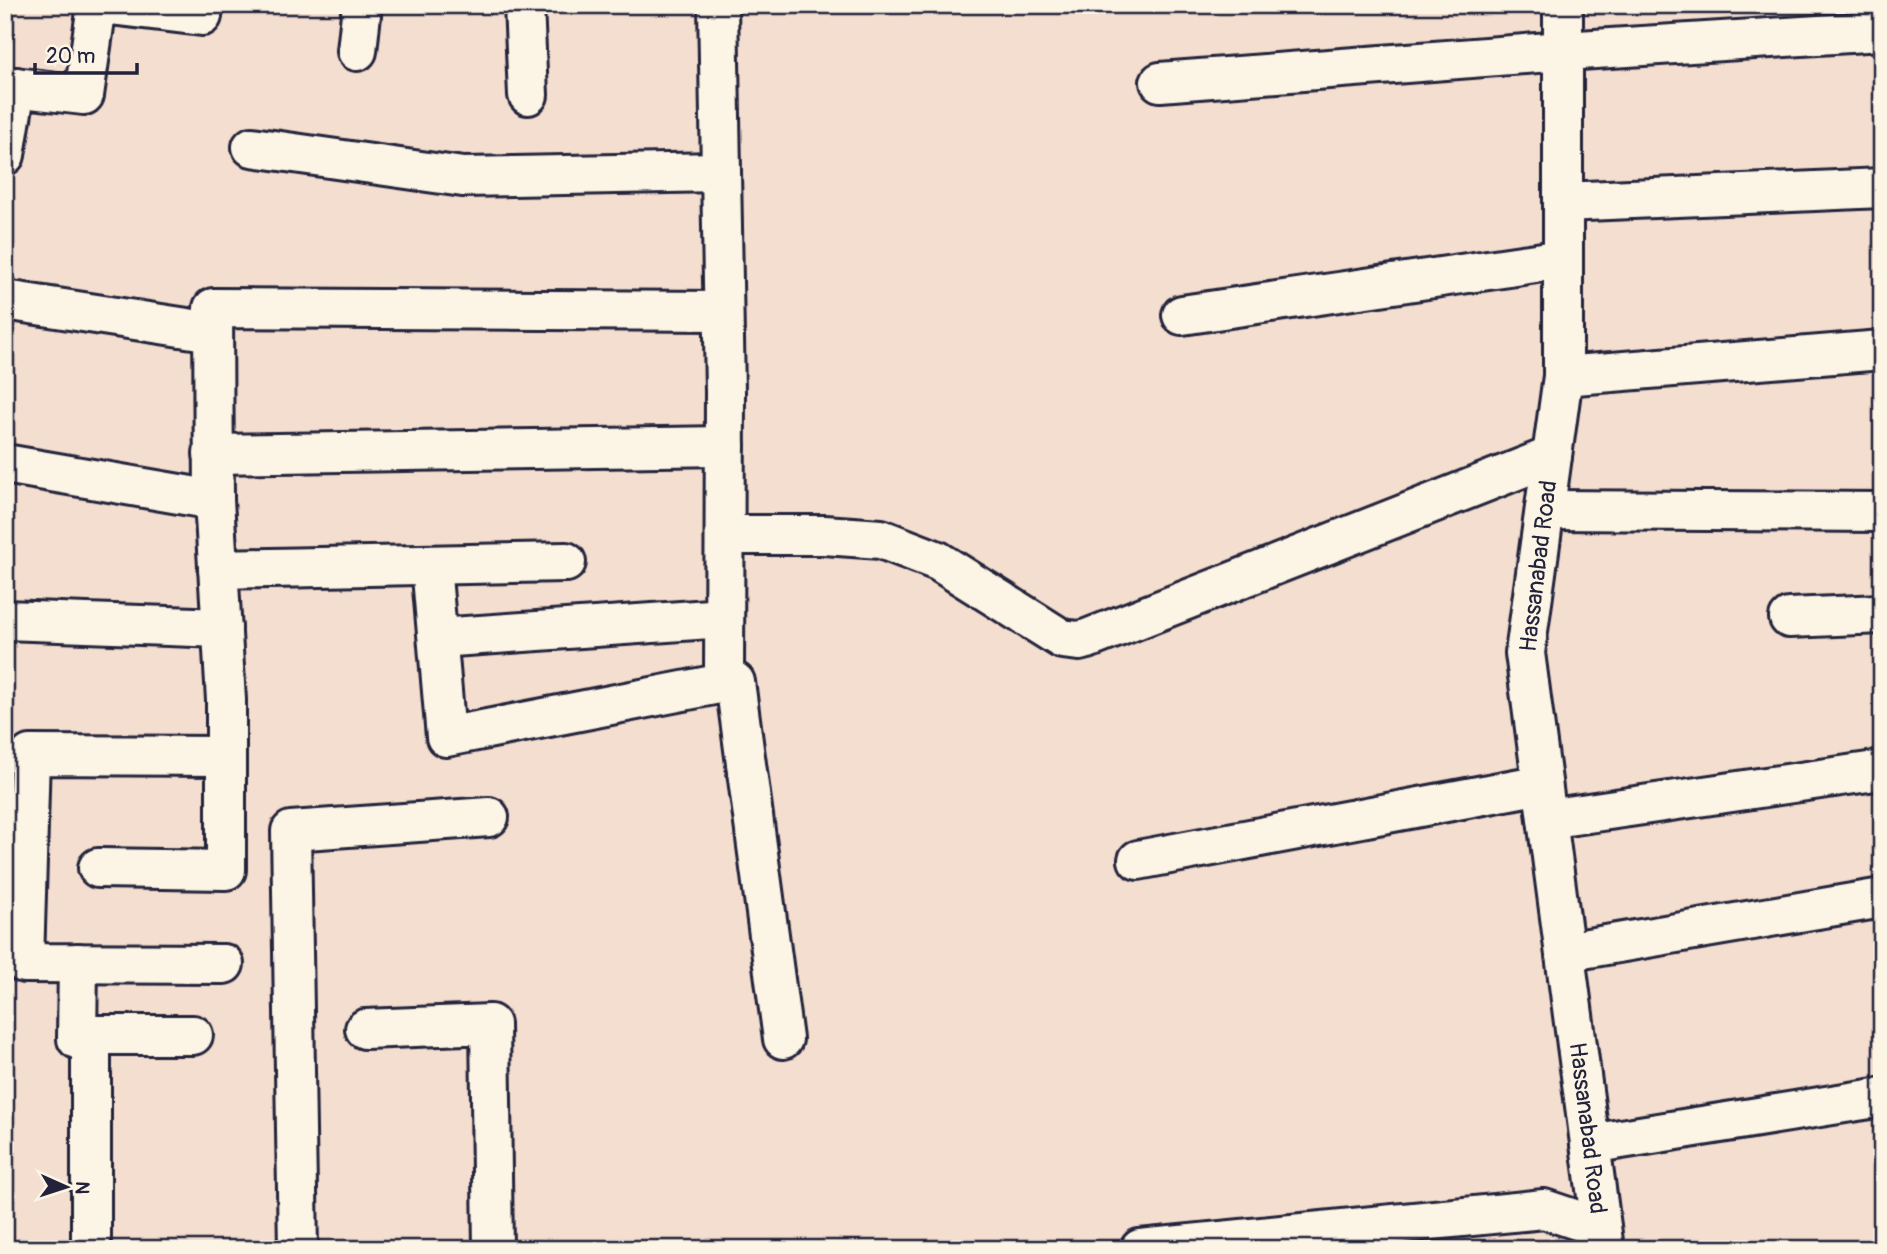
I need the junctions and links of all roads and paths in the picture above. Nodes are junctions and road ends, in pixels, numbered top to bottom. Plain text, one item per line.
1 (97, 5) edge
2 (110, 5) edge
3 (203, 5) edge
4 (362, 5) edge
5 (524, 5) edge
6 (718, 5) edge
7 (1563, 5) edge
8 (1882, 31) edge
9 (357, 51) dead end
10 (1563, 51) junction
11 (1160, 82) dead end
12 (10, 86) edge
13 (528, 95) dead end
14 (252, 147) dead end
15 (5, 155) edge
16 (720, 172) junction
17 (1882, 188) edge
18 (1563, 202) junction
19 (1563, 258) junction
20 (5, 300) edge
21 (723, 311) junction
22 (1182, 315) dead end
23 (213, 332) junction
24 (1882, 350) edge
25 (1563, 376) junction
26 (725, 446) junction
27 (213, 454) junction
28 (1552, 456) junction
29 (5, 464) edge
30 (214, 500) junction
31 (1545, 510) junction
32 (1882, 512) edge
33 (725, 535) junction
34 (566, 562) dead end
35 (431, 565) junction
36 (218, 569) junction
37 (1882, 614) edge
38 (724, 618) junction
39 (1789, 618) dead end
40 (5, 620) edge
41 (222, 628) junction
42 (438, 638) junction
43 (724, 683) junction
44 (226, 756) junction
45 (1882, 770) edge
46 (1544, 801) junction
47 (489, 817) dead end
48 (1138, 860) dead end
49 (98, 868) dead end
50 (1882, 898) edge
51 (1565, 952) junction
52 (78, 963) junction
53 (224, 964) dead end
54 (365, 1029) dead end
55 (91, 1035) junction
56 (194, 1035) dead end
57 (783, 1039) dead end
58 (1882, 1097) edge
59 (1590, 1144) junction
60 (1419, 1235) edge
61 (1602, 1238) edge
62 (1262, 1243) edge
63 (91, 1249) edge
64 (298, 1249) edge
65 (494, 1249) edge
66 (1140, 1249) edge

1 - 12 street
2 - 3 street
4 - 9 street
5 - 13 street
6 - 16 street
7 - 10 street, Hassanabad Road
8 - 10 street
10 - 11 street
10 - 18 street, Hassanabad Road
12 - 15 street
14 - 16 street
16 - 21 street
17 - 18 street
18 - 19 street, Hassanabad Road
19 - 22 street
19 - 25 street, Hassanabad Road
20 - 23 street
21 - 23 street
21 - 26 street
23 - 27 street
24 - 25 street
25 - 28 street, Hassanabad Road
26 - 27 street
26 - 33 street
27 - 30 street
28 - 31 street, Hassanabad Road
28 - 33 street
29 - 30 street
30 - 36 street
31 - 32 street
31 - 46 street, Hassanabad Road
33 - 38 street
34 - 35 street
35 - 36 street
35 - 42 street
36 - 41 street
37 - 39 street
38 - 42 street
38 - 43 street
40 - 41 street
41 - 44 street
42 - 43 street
43 - 57 street
44 - 49 street
44 - 52 street
45 - 46 street
46 - 48 street
46 - 51 street, Hassanabad Road
47 - 64 street
50 - 51 street
51 - 59 street, Hassanabad Road
52 - 53 street
52 - 55 street
54 - 65 street
55 - 56 street
55 - 63 street
58 - 59 street
59 - 61 street, Hassanabad Road
60 - 61 street
60 - 62 street
62 - 66 street

